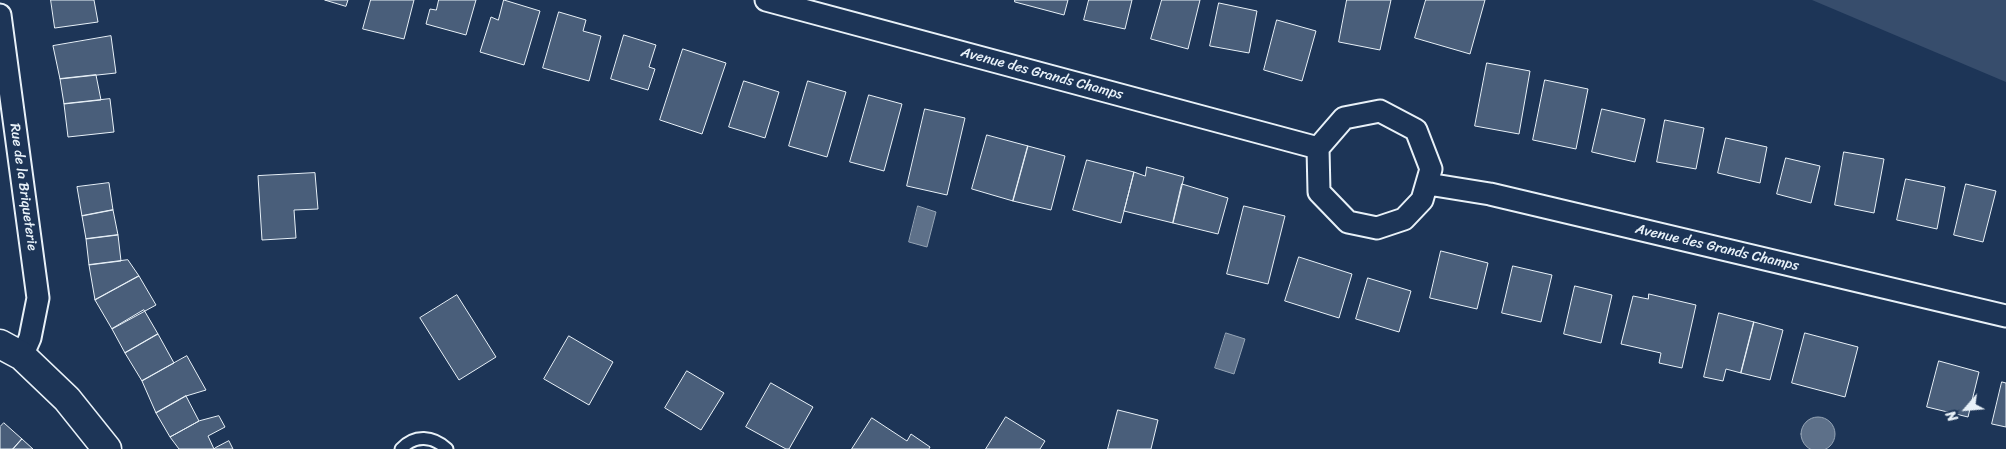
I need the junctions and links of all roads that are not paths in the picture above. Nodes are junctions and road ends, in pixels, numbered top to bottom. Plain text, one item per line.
1 (766, 0) edge
2 (0, 15) edge
3 (1318, 148) junction
4 (1428, 184) junction
5 (2006, 316) edge
6 (11, 350) edge
7 (107, 449) edge
8 (401, 449) edge
9 (447, 449) edge

1 - 3 street, Avenue des Grands Champs
2 - 6 street, Rue de la Briqueterie
3 - 4 street
3 - 4 street
4 - 5 street, Avenue des Grands Champs
6 - 7 street
8 - 9 lane

